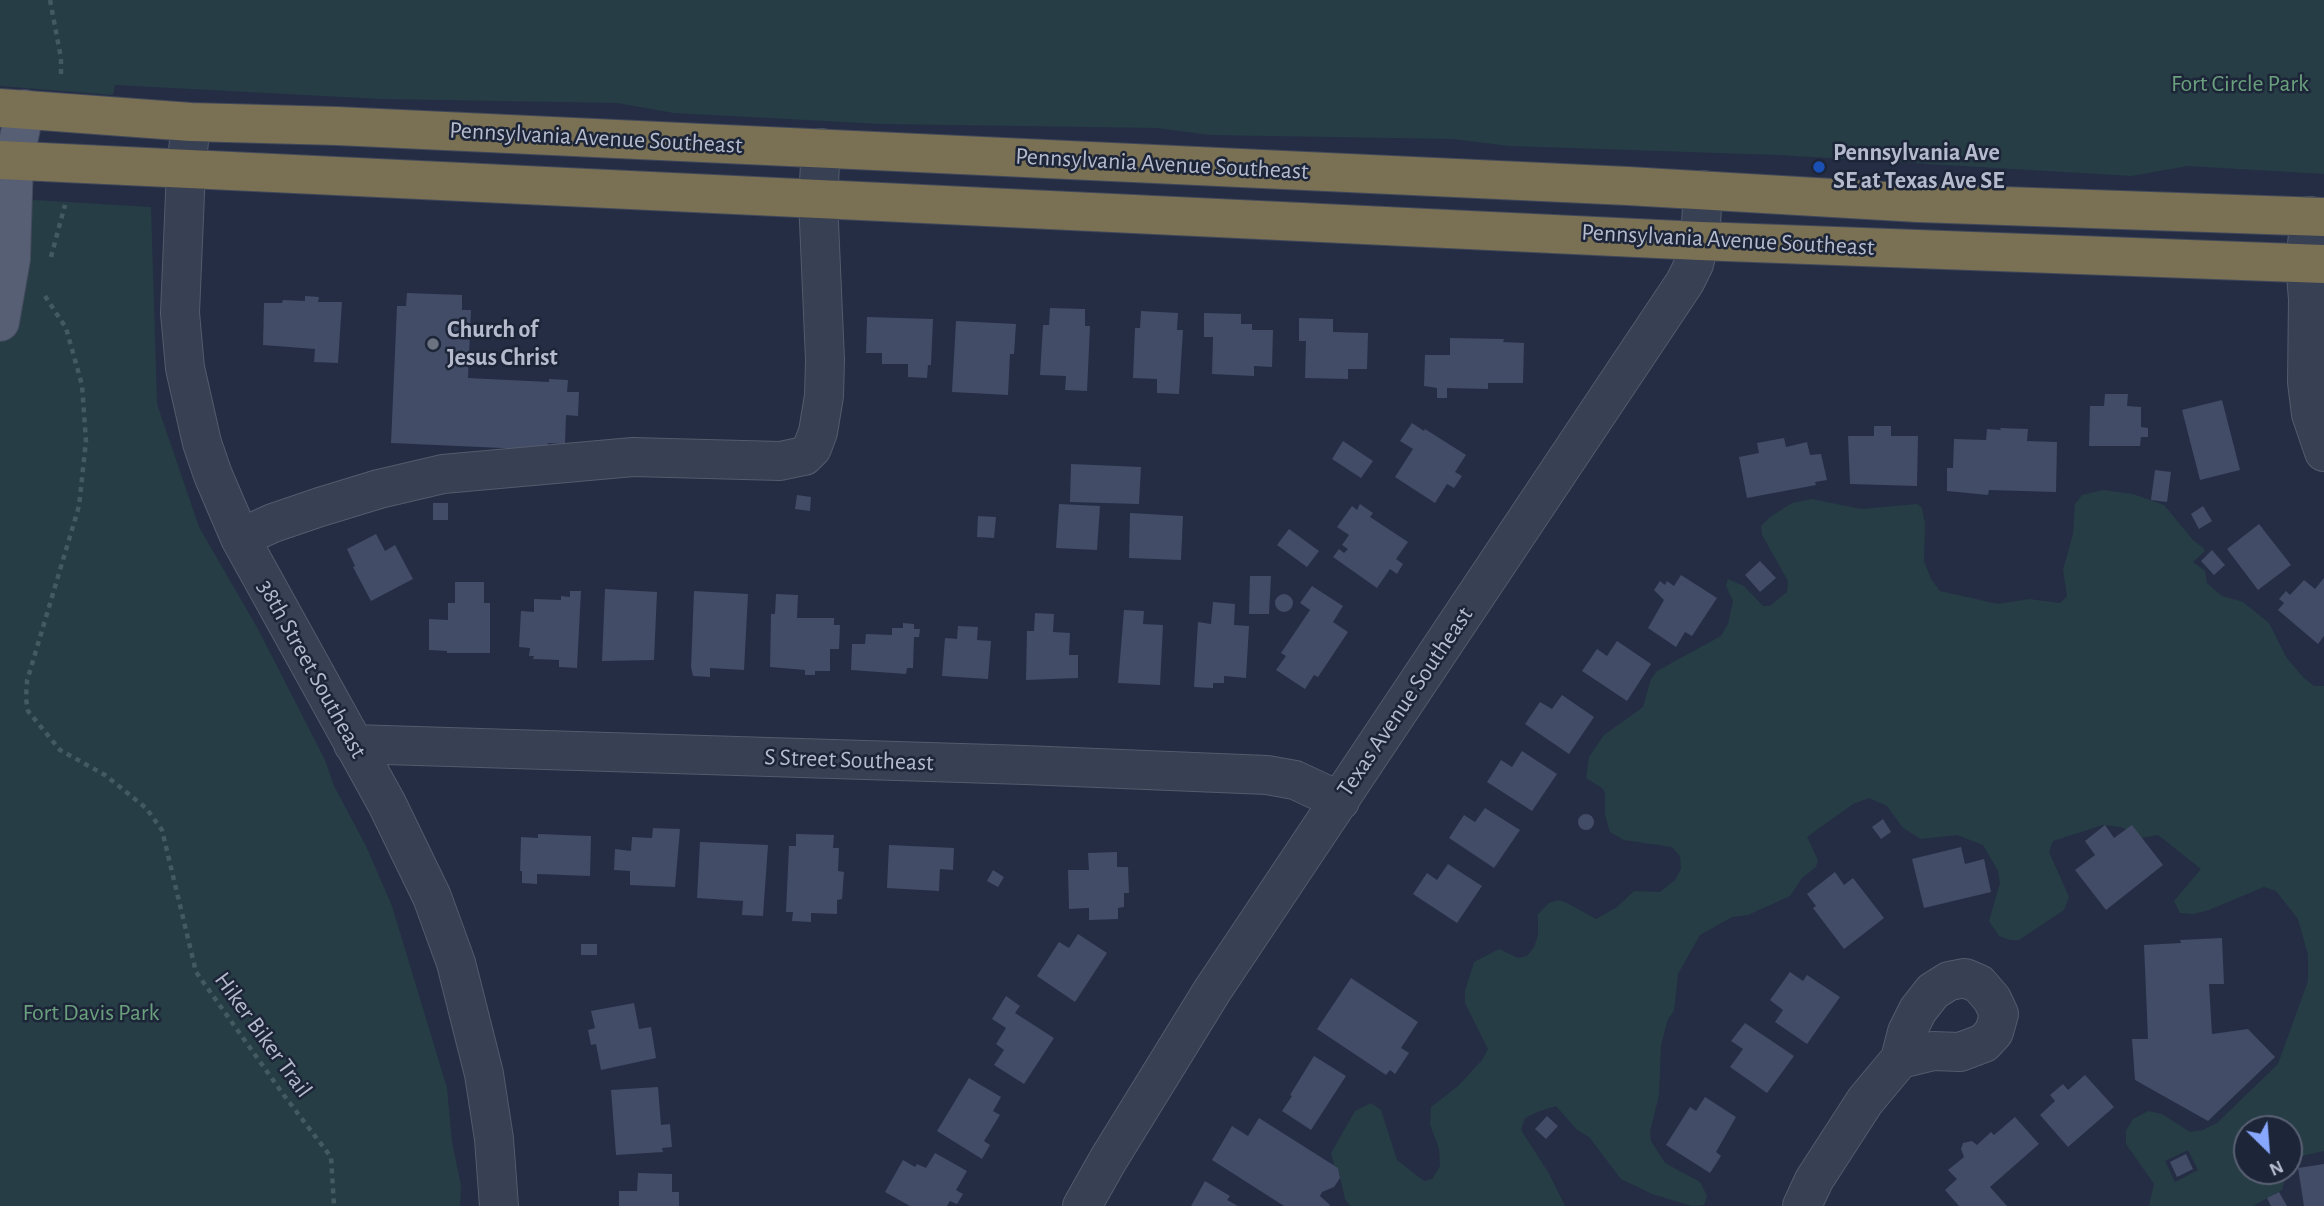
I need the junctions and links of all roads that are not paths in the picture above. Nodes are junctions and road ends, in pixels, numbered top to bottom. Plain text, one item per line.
1 (12, 109) edge
2 (191, 122) junction
3 (821, 148) junction
4 (7, 160) edge
5 (186, 170) junction
6 (1703, 190) junction
7 (818, 199) junction
8 (2317, 217) edge
9 (1700, 241) junction
10 (2315, 264) edge
11 (0, 322) edge
12 (2324, 452) edge
13 (240, 538) junction
14 (354, 744) junction
15 (1339, 801) junction
16 (1900, 1059) dead end
17 (499, 1206) edge
18 (1082, 1206) edge
19 (1802, 1206) edge

1 - 2 highway, Pennsylvania Avenue Southeast
1 - 4 main road
2 - 3 highway, Pennsylvania Avenue Southeast
2 - 5 street, 38th Street Southeast
3 - 6 highway, Pennsylvania Avenue Southeast
3 - 7 street
4 - 5 highway, Pennsylvania Avenue Southeast
4 - 11 main road
5 - 7 highway, Pennsylvania Avenue Southeast
5 - 13 street, 38th Street Southeast
6 - 8 highway, Pennsylvania Avenue Southeast
6 - 9 street, Texas Avenue Southeast
7 - 9 highway, Pennsylvania Avenue Southeast
7 - 13 street
8 - 10 street
9 - 10 highway, Pennsylvania Avenue Southeast
9 - 15 street, Texas Avenue Southeast
10 - 12 street
13 - 14 street, 38th Street Southeast
14 - 15 street, S Street Southeast
14 - 17 street, 38th Street Southeast
15 - 18 street, Texas Avenue Southeast
16 - 19 street

